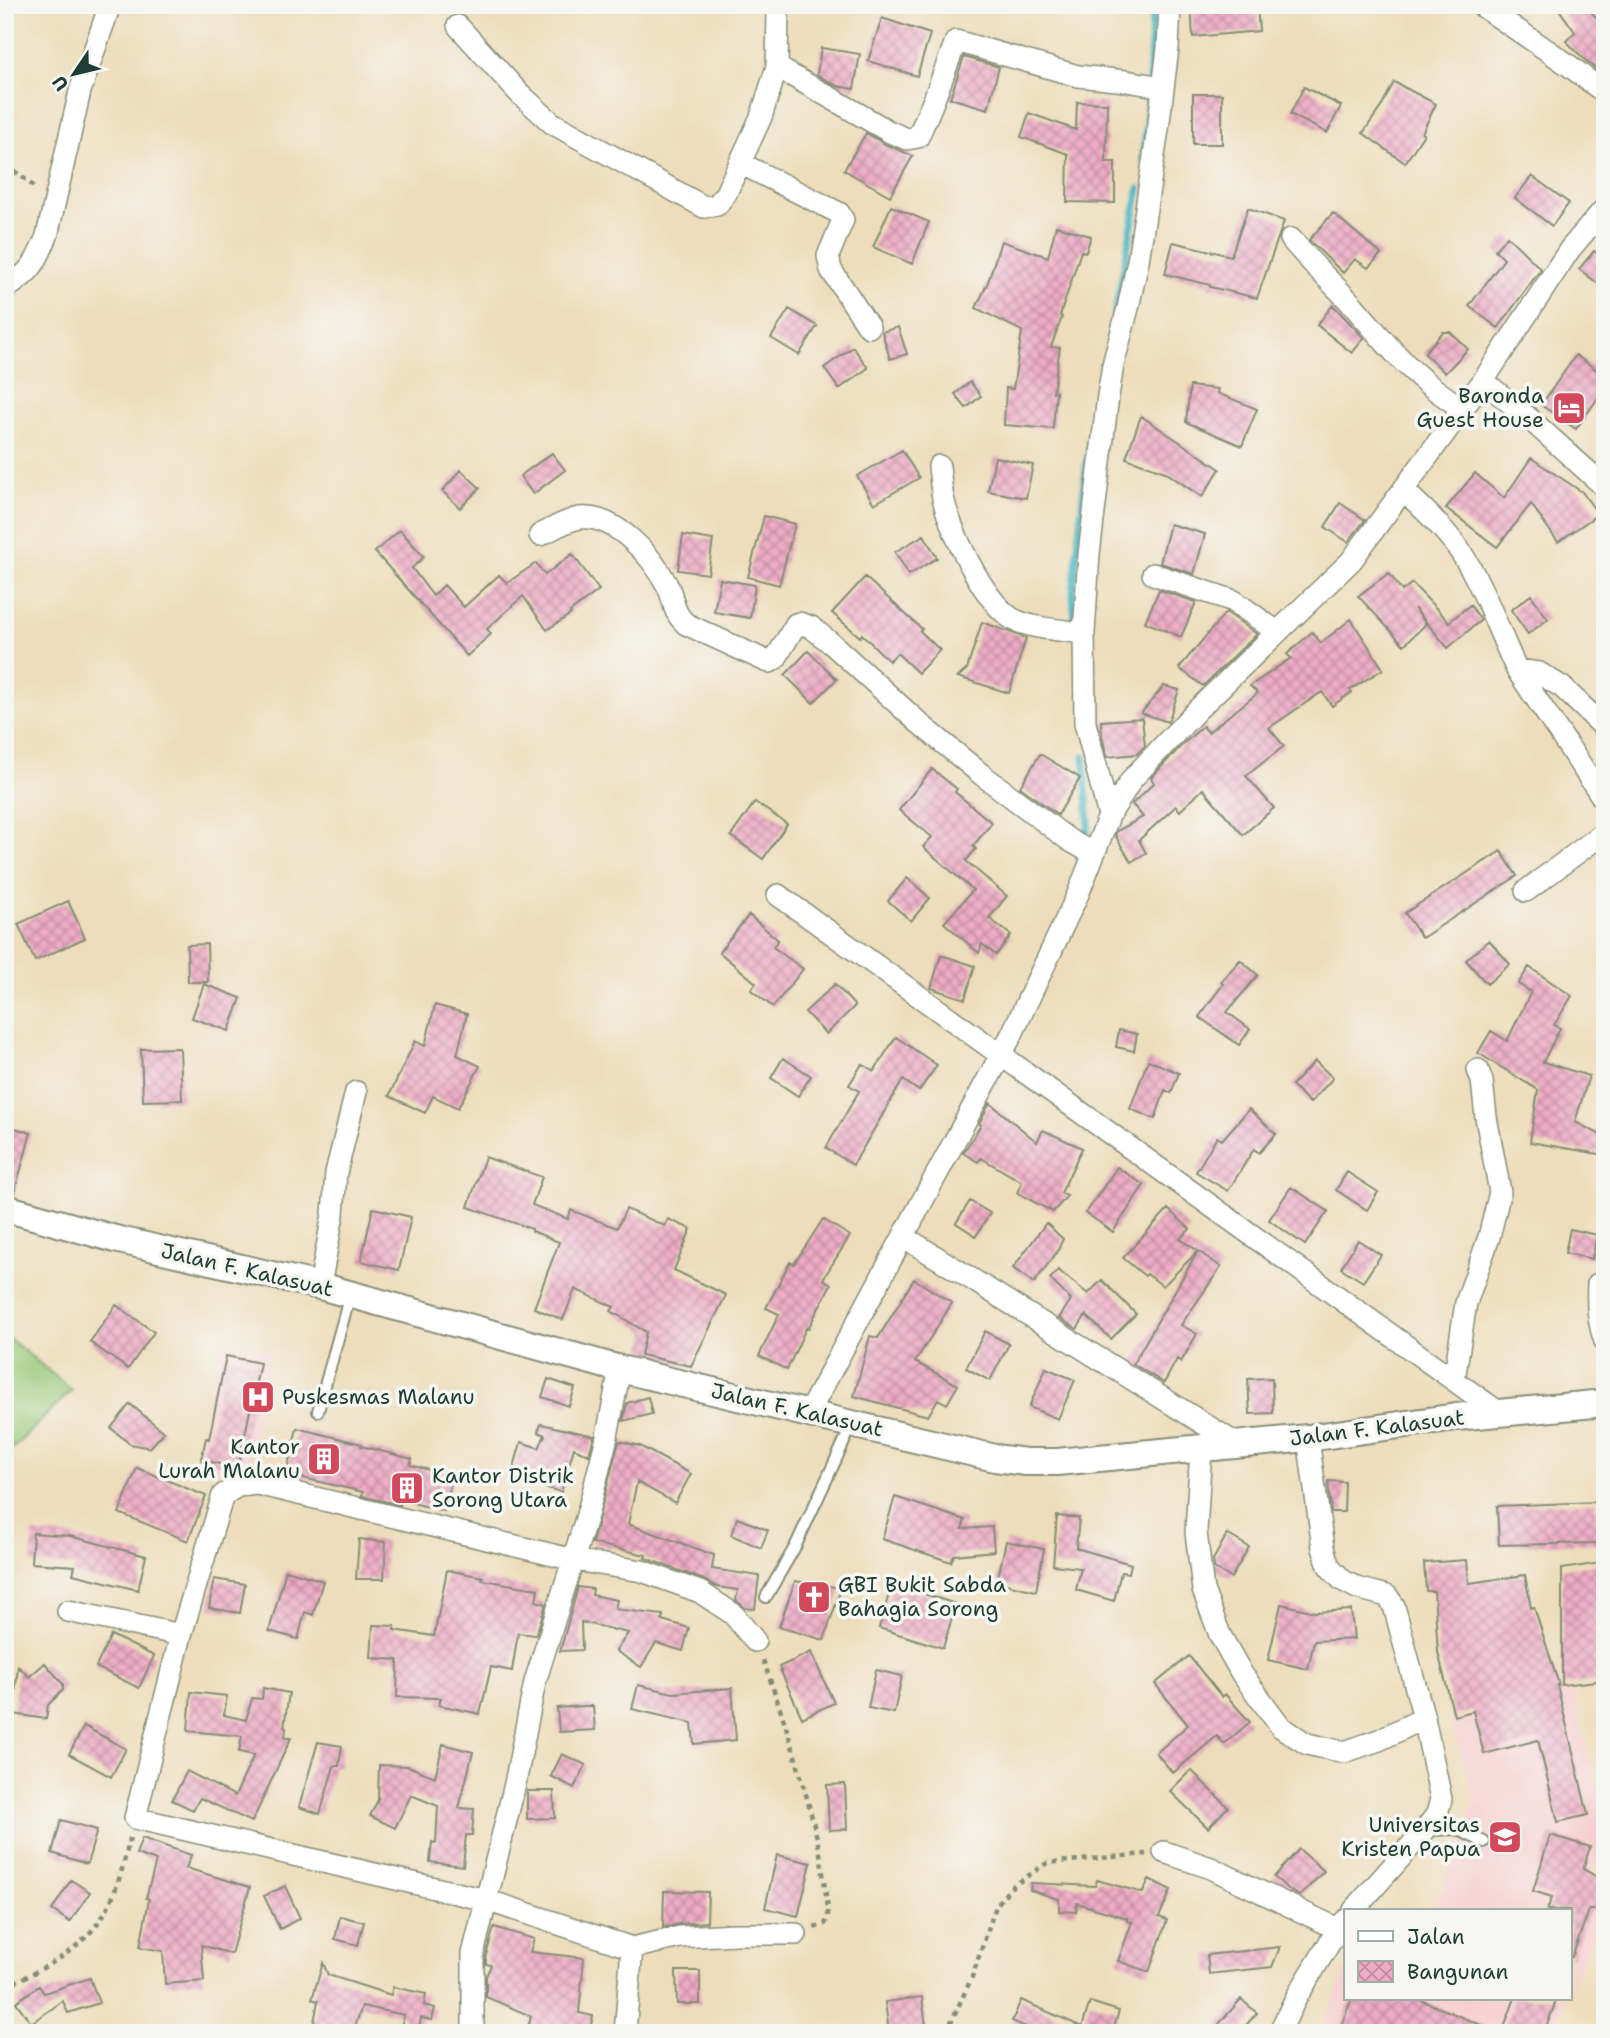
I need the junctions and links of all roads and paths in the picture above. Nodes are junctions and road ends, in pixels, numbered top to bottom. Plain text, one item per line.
1 (110, 5) edge
2 (1170, 5) edge
3 (1481, 5) edge
4 (778, 9) dead end
5 (458, 26) dead end
6 (777, 67) junction
7 (1160, 87) junction
8 (1605, 93) edge
9 (740, 163) junction
10 (5, 167) edge
11 (1605, 208) edge
12 (53, 214) junction
13 (1291, 239) dead end
14 (5, 289) edge
15 (869, 327) dead end
16 (1483, 381) junction
17 (1463, 409) junction
18 (939, 466) dead end
19 (1605, 487) edge
20 (1404, 491) junction
21 (540, 535) dead end
22 (1153, 574) dead end
23 (1077, 632) junction
24 (1277, 632) junction
25 (1517, 670) junction
26 (1605, 728) edge
27 (1605, 801) edge
28 (1109, 816) junction
29 (1605, 832) edge
30 (1083, 848) junction
31 (1526, 891) dead end
32 (778, 895) dead end
33 (1000, 1054) junction
34 (1478, 1070) dead end
35 (356, 1092) dead end
36 (5, 1208) edge
37 (904, 1237) junction
38 (1598, 1284) dead end
39 (320, 1286) junction
40 (350, 1295) junction
41 (1605, 1342) edge
42 (620, 1369) junction
43 (1454, 1380) junction
44 (1605, 1403) edge
45 (318, 1411) dead end
46 (810, 1412) junction
47 (1501, 1414) junction
48 (853, 1423) junction
49 (1308, 1438) junction
50 (1238, 1445) junction
51 (1201, 1448) junction
52 (574, 1560) junction
53 (766, 1597) dead end
54 (68, 1611) dead end
55 (181, 1634) junction
56 (755, 1641) joint
57 (1424, 1718) junction
58 (135, 1818) junction
59 (1425, 1830) junction
60 (1484, 1842) dead end
61 (1164, 1852) joint
62 (486, 1900) junction
63 (1355, 1909) edge
64 (1342, 1924) edge
65 (796, 1934) joint
66 (632, 1948) junction
67 (5, 1986) edge
68 (473, 2033) edge
69 (625, 2033) edge
70 (946, 2033) edge
71 (1279, 2033) edge

1 - 12 street
2 - 7 street
3 - 8 street
4 - 6 street
5 - 9 street
6 - 7 street
6 - 9 street
7 - 23 street
9 - 15 street
10 - 12 path
11 - 16 street
12 - 14 street
13 - 17 street
16 - 17 street
16 - 19 street
17 - 20 street
18 - 23 street
20 - 24 street
20 - 25 street
21 - 30 street
22 - 24 street
23 - 28 street
24 - 28 street
25 - 26 street
25 - 27 street
28 - 30 street
29 - 31 street
30 - 33 street
32 - 33 street
33 - 37 street
33 - 43 street
34 - 43 street
35 - 39 street
36 - 39 street, Jalan F. Kalasuat
37 - 46 street
37 - 50 street
38 - 41 street
39 - 40 street, Jalan F. Kalasuat
40 - 42 street, Jalan F. Kalasuat
40 - 45 lane
42 - 46 street, Jalan F. Kalasuat
42 - 52 street
43 - 47 street
44 - 47 street, Jalan F. Kalasuat
46 - 48 street, Jalan F. Kalasuat
47 - 49 street, Jalan F. Kalasuat
48 - 51 street, Jalan F. Kalasuat
48 - 53 lane
49 - 50 street, Jalan F. Kalasuat
49 - 57 street
50 - 51 street, Jalan F. Kalasuat
51 - 57 street
52 - 55 street
52 - 56 street
52 - 62 street
54 - 55 street
55 - 58 street
56 - 65 path
57 - 59 street
58 - 62 street
58 - 67 path
59 - 60 lane
59 - 63 street
61 - 64 street
61 - 70 path
62 - 66 street
62 - 68 street
64 - 71 street
65 - 66 street
66 - 69 street

